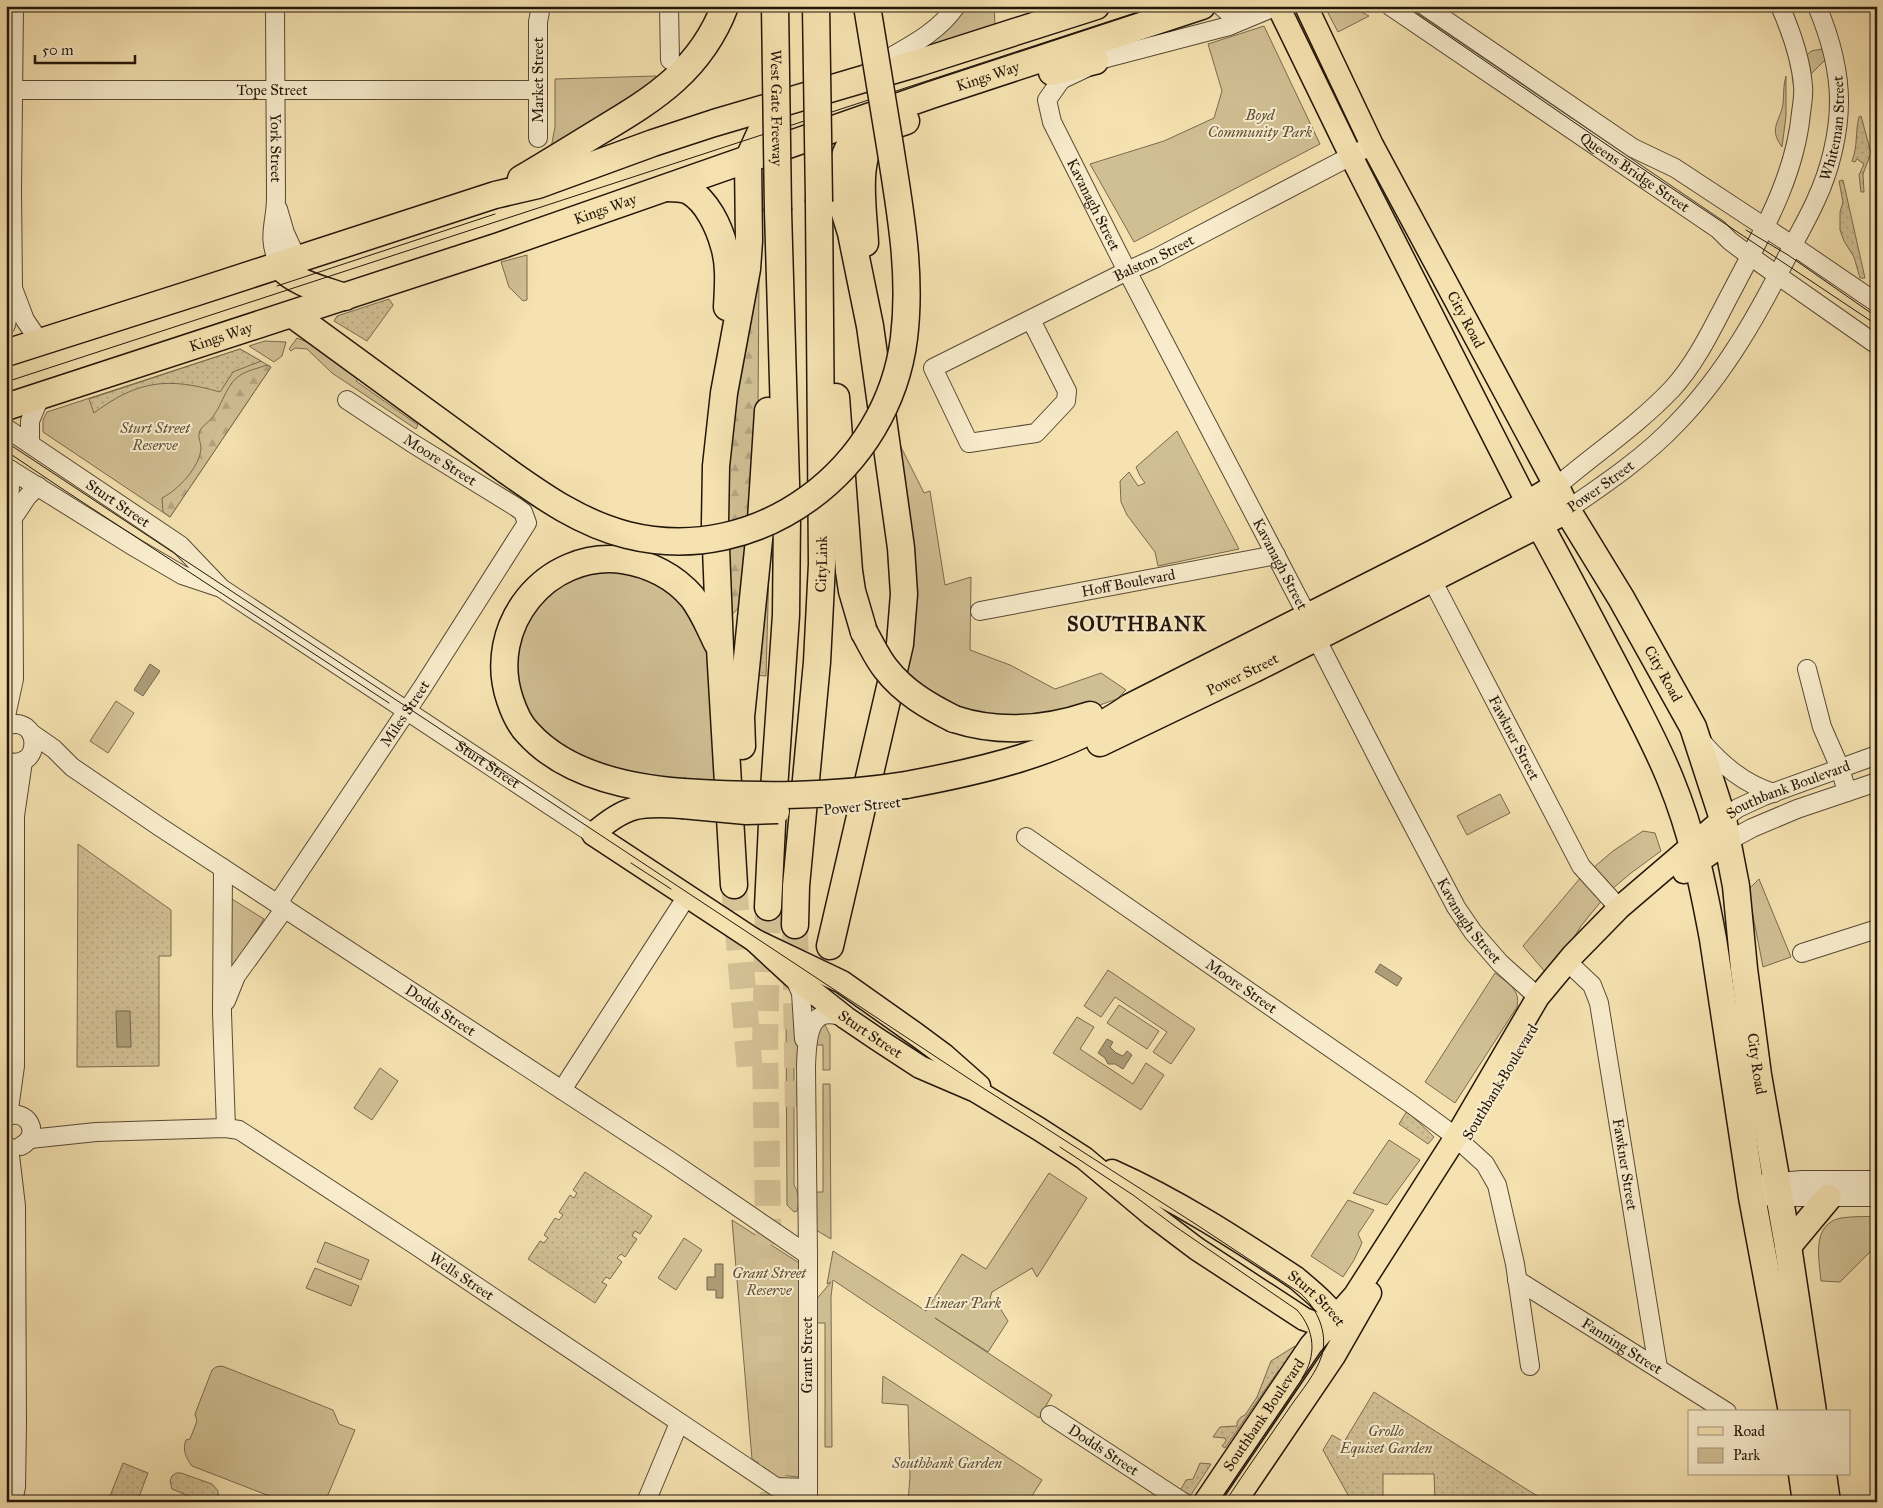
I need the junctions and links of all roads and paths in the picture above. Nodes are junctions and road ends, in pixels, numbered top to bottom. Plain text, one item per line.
1 (275, 6) edge
2 (669, 6) edge
3 (725, 6) edge
4 (775, 6) edge
5 (816, 6) edge
6 (867, 6) edge
7 (956, 6) edge
8 (1096, 6) edge
9 (1202, 6) edge
10 (1222, 6) edge
11 (1277, 6) edge
12 (1306, 6) edge
13 (1390, 6) edge
14 (1425, 6) edge
15 (1780, 6) edge
16 (1817, 6) edge
17 (12, 10) edge
18 (538, 12) edge
19 (1243, 20) junction
20 (670, 60) dead end
21 (1095, 61) junction
22 (845, 84) junction
23 (275, 89) junction
24 (9, 90) edge
25 (537, 90) junction
26 (773, 105) junction
27 (874, 115) junction
28 (538, 138) dead end
29 (800, 142) junction
30 (1372, 145) junction
31 (1350, 156) junction
32 (748, 160) junction
33 (667, 188) junction
34 (9, 190) edge
35 (495, 194) junction
36 (831, 204) junction
37 (778, 211) junction
38 (1765, 227) junction
39 (1792, 245) junction
40 (1750, 256) junction
41 (288, 262) junction
42 (1127, 271) junction
43 (1777, 276) junction
44 (13, 288) junction
45 (345, 297) junction
46 (1877, 303) edge
47 (292, 314) junction
48 (1031, 320) junction
49 (6, 325) edge
50 (870, 326) junction
51 (40, 342) junction
52 (1877, 345) edge
53 (6, 352) edge
54 (724, 393) junction
55 (40, 397) junction
56 (347, 400) dead end
57 (6, 407) edge
58 (6, 428) edge
59 (30, 444) junction
60 (9, 468) edge
61 (38, 486) junction
62 (1561, 498) junction
63 (1534, 514) junction
64 (13, 518) junction
65 (834, 521) junction
66 (527, 523) joint
67 (1276, 555) junction
68 (1426, 568) junction
69 (221, 588) junction
70 (980, 611) dead end
71 (1312, 627) junction
72 (720, 648) junction
73 (1807, 669) dead end
74 (14, 679) junction
75 (1130, 707) junction
76 (406, 711) junction
77 (6, 716) edge
78 (6, 726) edge
79 (28, 730) junction
80 (1697, 737) junction
81 (1877, 755) edge
82 (17, 759) edge
83 (72, 767) junction
84 (1840, 768) junction
85 (1877, 782) edge
86 (1847, 792) junction
87 (906, 793) junction
88 (1774, 793) junction
89 (750, 796) junction
90 (682, 800) junction
91 (778, 812) junction
92 (1725, 830) junction
93 (593, 834) junction
94 (1026, 837) dead end
95 (1695, 854) junction
96 (223, 868) junction
97 (734, 885) tunnel mouth
98 (687, 896) junction
99 (282, 905) junction
100 (768, 907) tunnel mouth
101 (1619, 908) junction
102 (795, 924) tunnel mouth
103 (1877, 928) edge
104 (754, 940) junction
105 (830, 946) dead end
106 (1802, 953) dead end
107 (1575, 969) junction
108 (794, 977) junction
109 (1543, 1001) junction
110 (222, 1013) junction
111 (846, 1018) junction
112 (806, 1067) junction
113 (562, 1090) junction
114 (1002, 1106) junction
115 (226, 1128) junction
116 (17, 1131) edge
117 (1460, 1141) junction
118 (1084, 1158) junction
119 (1877, 1180) edge
120 (1778, 1189) junction
121 (1752, 1190) junction
122 (1877, 1197) edge
123 (1828, 1198) junction
124 (806, 1208) junction
125 (761, 1223) junction
126 (1788, 1246) junction
127 (808, 1255) junction
128 (1517, 1280) junction
129 (1290, 1310) junction
130 (1336, 1326) junction
131 (1306, 1353) junction
132 (1530, 1366) dead end
133 (1658, 1368) junction
134 (1724, 1410) edge
135 (1792, 1410) edge
136 (1813, 1410) edge
137 (1050, 1414) dead end
138 (679, 1423) junction
139 (1802, 1476) edge
140 (1823, 1476) edge
141 (807, 1495) edge
142 (18, 1497) edge
143 (646, 1502) edge
144 (1183, 1502) edge
145 (1206, 1502) edge
146 (1235, 1502) edge
147 (1806, 1502) edge
148 (1827, 1502) edge

1 - 23 street, York Street
2 - 20 street
3 - 35 highway
4 - 37 highway, West Gate Freeway, bridge
5 - 36 highway, bridge
6 - 47 highway, bridge
7 - 22 street
8 - 22 highway
9 - 27 highway, Kings Way
10 - 19 street
11 - 19 street
11 - 31 main road, City Road
12 - 30 main road, City Road
13 - 40 street, Queens Bridge Street
14 - 38 street, Queens Bridge Street
15 - 38 street, Whiteman Street
16 - 39 street, Whiteman Street
17 - 24 street
18 - 25 street, Market Street
19 - 21 street
21 - 42 street, Kavanagh Street
21 - 50 highway
22 - 26 highway
23 - 24 street, Tope Street
23 - 25 street, Tope Street
23 - 41 street, York Street
24 - 34 street
25 - 28 street, Market Street
26 - 29 highway
26 - 32 highway
26 - 35 highway
27 - 29 highway, Kings Way
27 - 36 highway
29 - 32 highway, Kings Way
29 - 36 highway
30 - 31 street, Balston Street
30 - 62 main road, City Road
31 - 42 street, Balston Street
31 - 63 main road, City Road
32 - 33 highway, Kings Way
32 - 54 highway
33 - 45 highway, Kings Way
33 - 54 highway
34 - 44 street
35 - 41 highway
36 - 50 highway
36 - 65 highway, bridge
37 - 89 highway
37 - 100 highway
38 - 39 street, Queens Bridge Street
38 - 40 street, Whiteman Street
39 - 43 street, Whiteman Street
39 - 46 street, Queens Bridge Street
40 - 43 street, Queens Bridge Street
40 - 62 street, Power Street
41 - 45 highway
41 - 51 highway
42 - 48 street, Balston Street
42 - 67 street, Kavanagh Street
43 - 52 street, Queens Bridge Street
43 - 62 street, Power Street
44 - 49 street
44 - 51 street
45 - 47 highway, Kings Way
47 - 55 highway, Kings Way
48 - 48 street, Balston Street
50 - 105 highway
51 - 53 highway
54 - 72 highway
55 - 57 highway, Kings Way
55 - 59 street
56 - 66 street, Moore Street
58 - 59 street, Sturt Street
59 - 69 street, Sturt Street
60 - 61 street, Sturt Street
60 - 64 street
61 - 64 street
61 - 69 street, Sturt Street
62 - 63 highway, Power Street
62 - 80 highway, City Road
63 - 68 highway, Power Street
63 - 95 highway, City Road
64 - 74 street
65 - 75 highway, bridge
65 - 102 highway, CityLink
66 - 76 street, Miles Street
67 - 70 street, Hoff Boulevard
67 - 71 street, Kavanagh Street
68 - 71 highway, Power Street
68 - 101 street, Fawkner Street
69 - 76 street, Sturt Street
71 - 75 highway, Power Street
71 - 87 highway, Power Street
71 - 109 street, Kavanagh Street
72 - 90 highway, Power Street
72 - 97 highway
73 - 84 street
74 - 77 street
74 - 79 street
75 - 87 highway, Power Street
76 - 93 street, Sturt Street
76 - 99 street, Miles Street
78 - 79 street
79 - 82 street
79 - 83 street, Dodds Street
80 - 88 street
80 - 92 highway, City Road
81 - 84 street, Southbank Boulevard
82 - 83 street, Dodds Street
82 - 116 street
83 - 96 street, Dodds Street
84 - 86 street
84 - 88 street, Southbank Boulevard
85 - 86 street, Southbank Boulevard
86 - 92 street, Southbank Boulevard
87 - 89 highway, Power Street, bridge
87 - 91 highway, Power Street
88 - 92 street, Southbank Boulevard
89 - 90 highway, Power Street, bridge
89 - 91 highway, bridge
90 - 91 main road, Power Street, bridge
90 - 93 main road, Power Street
92 - 95 main road, Southbank Boulevard
92 - 120 highway, City Road
93 - 98 main road, Sturt Street
94 - 117 street, Moore Street
95 - 101 main road, Southbank Boulevard
95 - 107 main road, Southbank Boulevard
95 - 121 highway, City Road
96 - 99 street, Dodds Street
96 - 110 street, Miles Street
98 - 104 main road, Sturt Street
98 - 113 street
99 - 110 street, Miles Street
99 - 113 street, Dodds Street
101 - 109 main road, Southbank Boulevard
103 - 106 street
104 - 108 main road, Sturt Street
104 - 114 main road, Sturt Street
107 - 109 main road, Southbank Boulevard
107 - 133 street, Fawkner Street
108 - 111 main road, Sturt Street
108 - 112 street, Grant Street
109 - 117 main road, Southbank Boulevard
110 - 115 street, Miles Street
111 - 112 street, Grant Street
111 - 114 main road, Sturt Street
112 - 124 street, Grant Street
113 - 125 street, Dodds Street
114 - 118 main road, Sturt Street
115 - 116 street, Wells Street
115 - 138 street, Wells Street
116 - 142 street
117 - 128 street
117 - 130 main road, Southbank Boulevard
118 - 129 main road, Sturt Street
118 - 130 main road, Sturt Street
119 - 120 street
120 - 121 street
120 - 123 street
120 - 126 highway, City Road
121 - 135 highway, City Road
122 - 123 street
123 - 126 highway
124 - 125 street
124 - 127 street, Grant Street
125 - 127 street, Dodds Street
126 - 136 highway, City Road
127 - 141 street, Grant Street
128 - 132 street
128 - 133 street, Fanning Street
129 - 130 main road, Sturt Street
129 - 131 main road, Southbank Boulevard
130 - 131 main road, Southbank Boulevard
130 - 146 main road, Southbank Boulevard
131 - 145 main road, Southbank Boulevard
133 - 134 street, Fanning Street
137 - 144 street, Dodds Street
138 - 141 street, Wells Street
138 - 143 street
139 - 147 highway
140 - 148 highway

